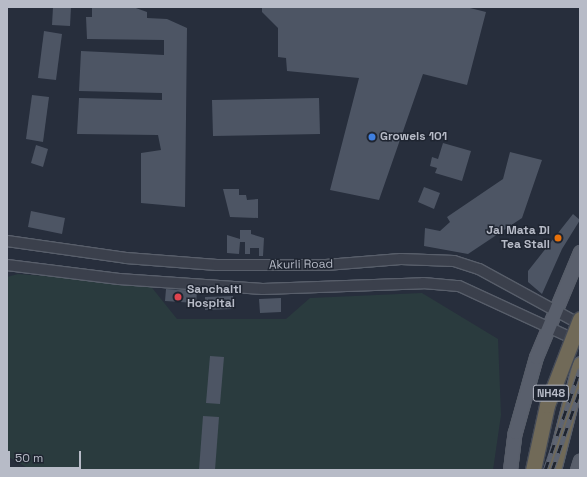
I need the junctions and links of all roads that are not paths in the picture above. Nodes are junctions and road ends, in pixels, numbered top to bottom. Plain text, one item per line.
1 (7, 241) edge
2 (580, 252) edge
3 (7, 265) edge
4 (555, 308) junction
5 (580, 319) edge
6 (580, 324) edge
7 (548, 327) junction
8 (580, 342) edge
9 (580, 364) edge
10 (580, 460) edge
11 (554, 464) edge
12 (510, 470) edge
13 (533, 470) edge
14 (577, 470) edge

1 - 4 street, Akurli Road
2 - 4 main road
3 - 7 street, Akurli Road
4 - 6 street, Akurli Road
4 - 7 main road
5 - 13 highway, NH48, bridge
7 - 8 street, Akurli Road
7 - 12 main road
9 - 11 highway, NH48
10 - 14 main road

